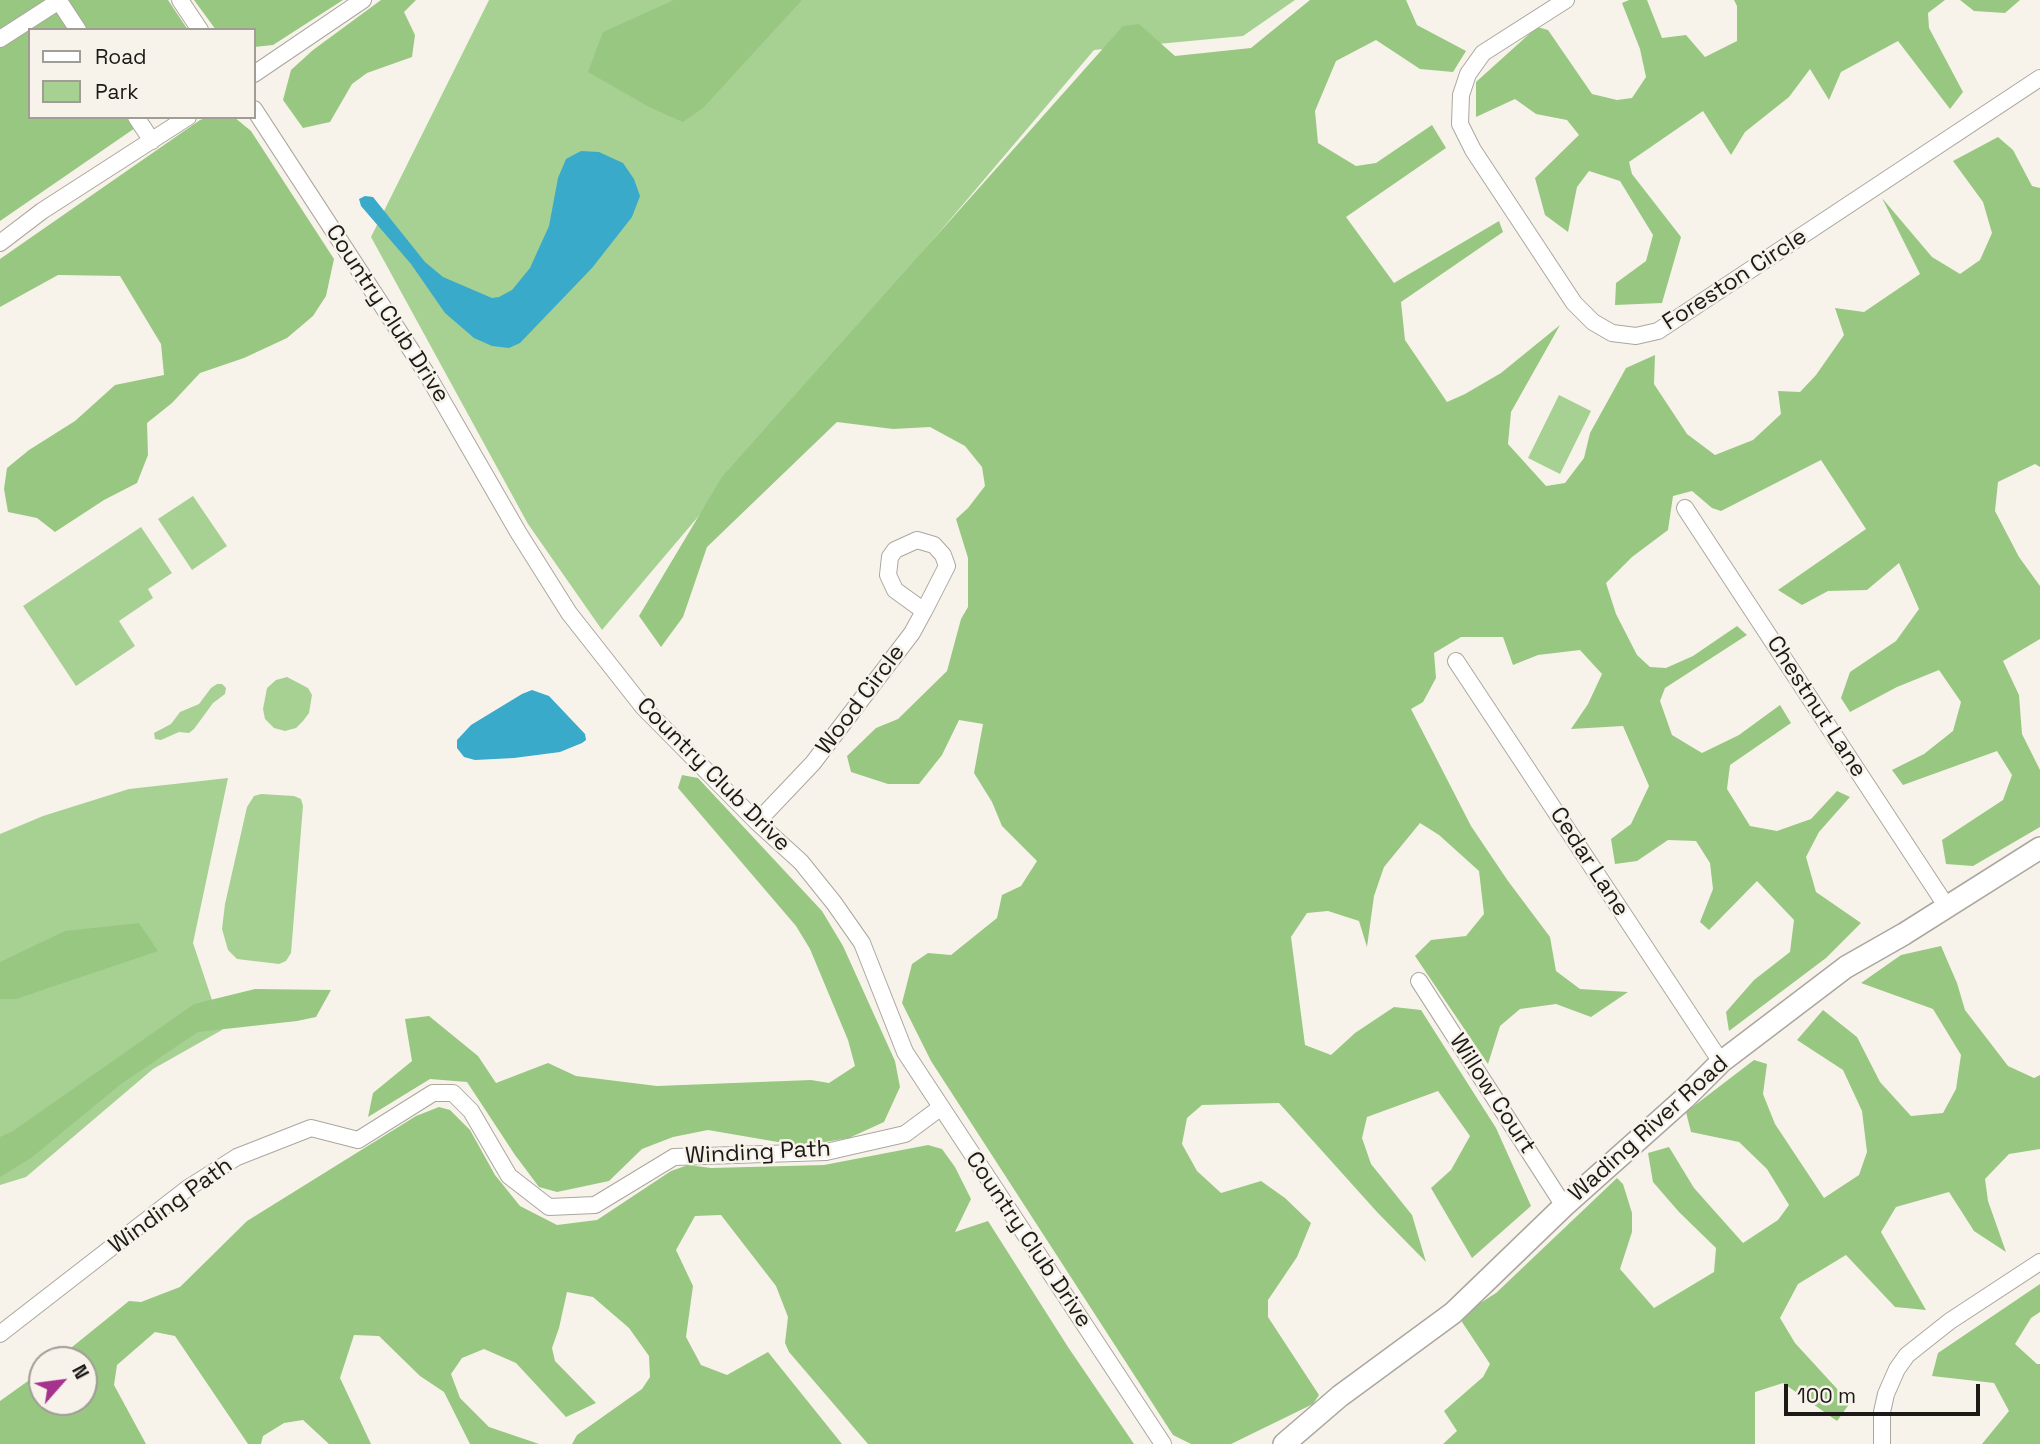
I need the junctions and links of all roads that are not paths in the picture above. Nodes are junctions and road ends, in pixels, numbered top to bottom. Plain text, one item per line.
1 (180, 0) edge
2 (363, 0) edge
3 (1566, 0) edge
4 (77, 28) edge
5 (199, 28) edge
6 (0, 39) edge
7 (256, 73) edge
8 (2040, 78) edge
9 (256, 112) edge
10 (137, 119) edge
11 (185, 119) edge
12 (152, 141) junction
13 (0, 243) edge
14 (1685, 508) dead end
15 (924, 611) junction
16 (1456, 661) dead end
17 (757, 822) junction
18 (2040, 848) edge
19 (1947, 906) junction
20 (1419, 981) dead end
21 (1721, 1062) junction
22 (940, 1108) junction
23 (1564, 1206) junction
24 (2040, 1262) edge
25 (0, 1334) edge
26 (1163, 1444) edge
27 (1284, 1444) edge
28 (1882, 1444) edge

1 - 5 street
2 - 7 street
3 - 8 street, Foreston Circle
4 - 6 street
9 - 17 street, Country Club Drive
10 - 12 street
11 - 12 street
12 - 13 street
14 - 19 street, Chestnut Lane
15 - 15 street, Wood Circle
15 - 17 street, Wood Circle
16 - 21 street, Cedar Lane
17 - 22 street, Country Club Drive
18 - 19 main road, Wading River Road
19 - 21 main road, Wading River Road
20 - 23 street, Willow Court
21 - 23 main road, Wading River Road
22 - 25 street, Winding Path
22 - 26 street, Country Club Drive
23 - 27 main road, Wading River Road
24 - 28 street

